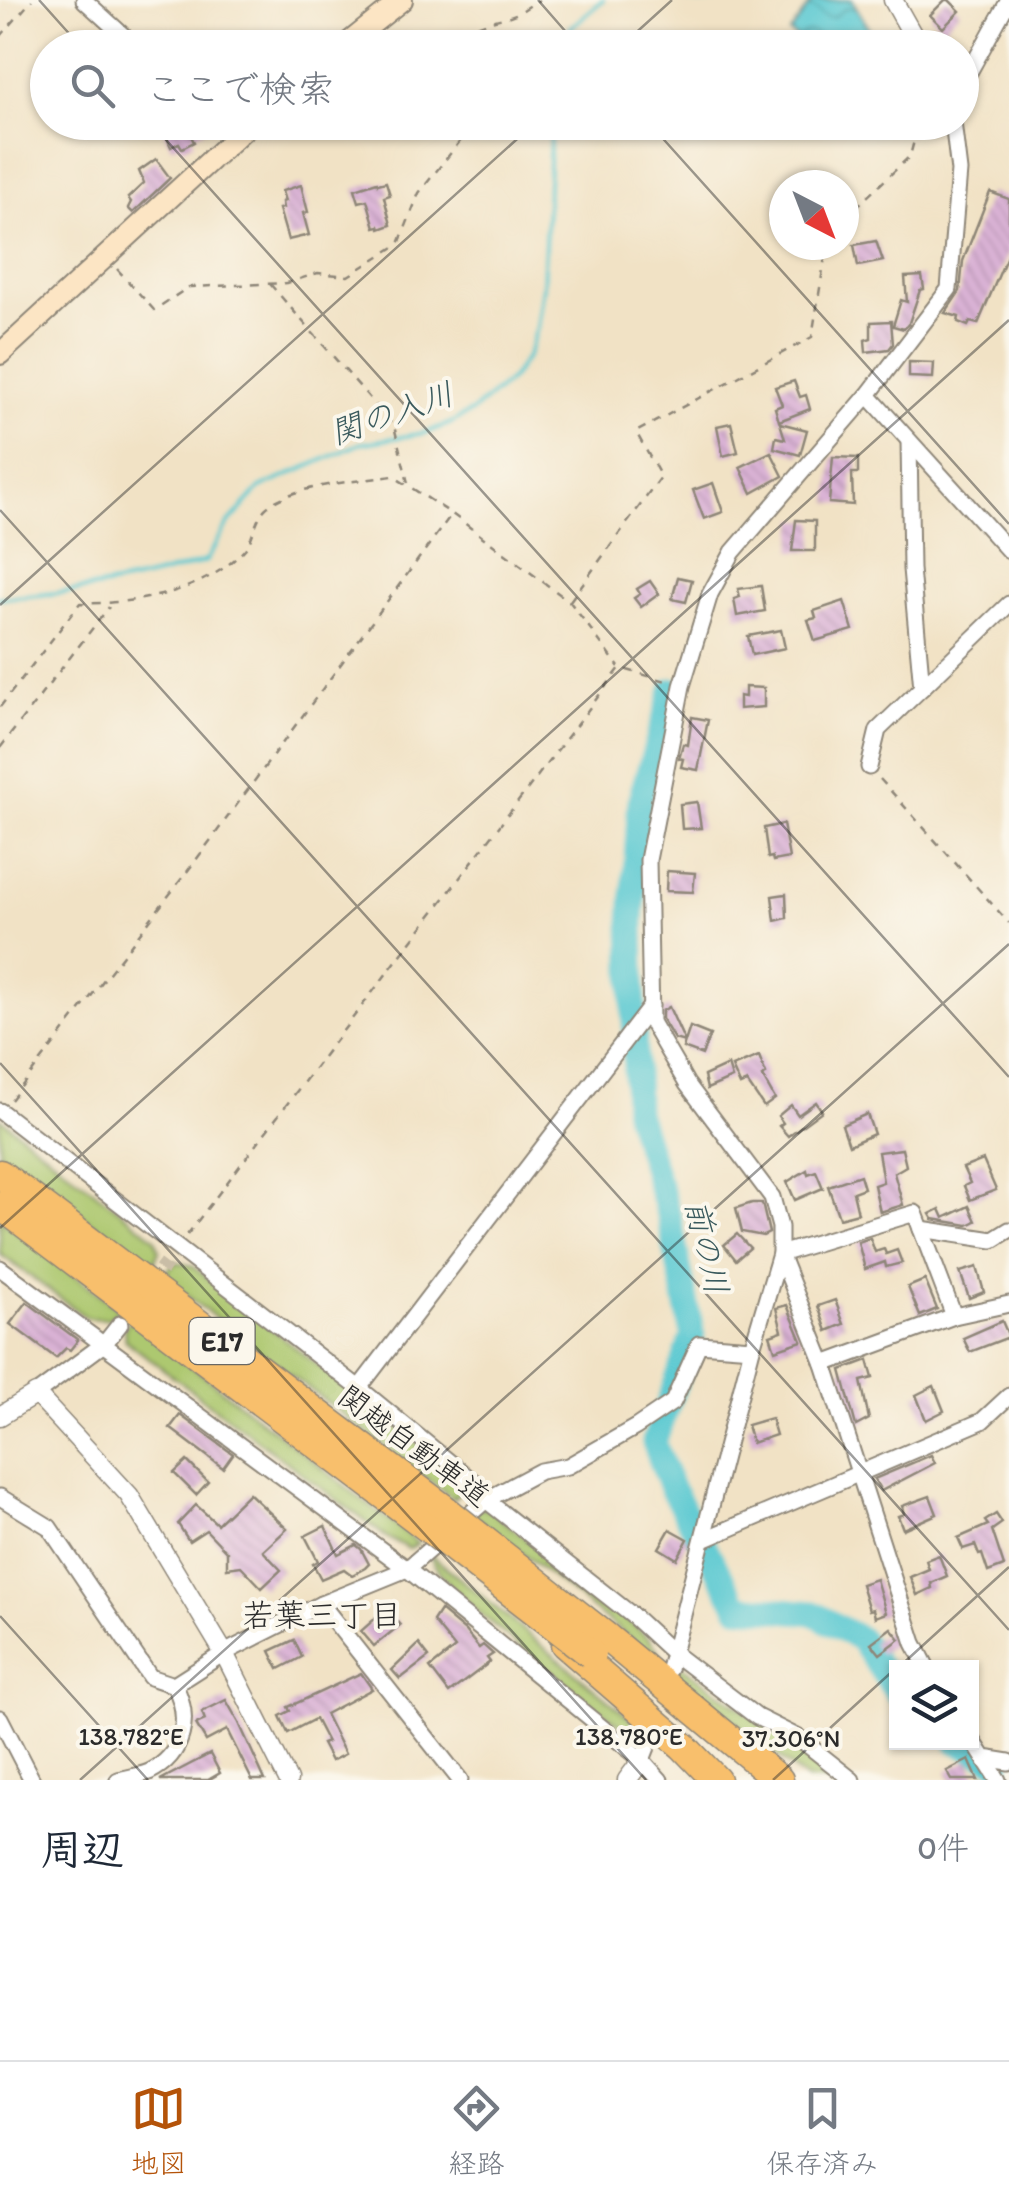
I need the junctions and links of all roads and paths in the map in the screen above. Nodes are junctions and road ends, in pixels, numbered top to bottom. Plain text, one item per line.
1 (32, 0) edge
2 (84, 0) edge
3 (402, 0) edge
4 (539, 0) edge
5 (892, 0) edge
6 (1009, 0) edge
7 (117, 30) edge
8 (364, 30) edge
9 (469, 30) edge
10 (910, 30) edge
11 (0, 38) edge
12 (979, 54) edge
13 (224, 140) edge
14 (461, 140) edge
15 (914, 140) edge
16 (955, 140) edge
17 (859, 204) edge
18 (106, 257) junction
19 (825, 260) edge
20 (270, 284) junction
21 (0, 354) edge
22 (868, 395) junction
23 (909, 441) junction
24 (408, 484) junction
25 (452, 514) junction
26 (1009, 551) edge
27 (570, 602) junction
28 (112, 604) junction
29 (1009, 604) edge
30 (620, 668) junction
31 (682, 686) junction
32 (922, 688) junction
33 (0, 707) edge
34 (0, 748) edge
35 (869, 766) joint
36 (1009, 923) edge
37 (651, 1006) junction
38 (1, 1111) edge
39 (0, 1174) edge
40 (0, 1205) edge
41 (921, 1229) junction
42 (1009, 1230) edge
43 (178, 1248) junction
44 (780, 1254) junction
45 (0, 1268) edge
46 (1009, 1304) edge
47 (954, 1316) junction
48 (120, 1324) dead end
49 (105, 1343) junction
50 (752, 1348) junction
51 (824, 1364) junction
52 (360, 1388) junction
53 (36, 1394) junction
54 (1009, 1396) edge
55 (0, 1416) edge
56 (858, 1474) junction
57 (0, 1498) edge
58 (486, 1500) junction
59 (436, 1518) junction
60 (703, 1540) junction
61 (406, 1569) junction
62 (320, 1604) junction
63 (593, 1650) junction
64 (224, 1652) junction
65 (671, 1660) junction
66 (923, 1660) edge
67 (174, 1684) junction
68 (0, 1718) edge
69 (651, 1737) dead end
70 (979, 1750) edge
71 (984, 1758) junction
72 (642, 1760) junction
73 (1009, 1762) edge
74 (32, 1780) edge
75 (118, 1780) edge
76 (288, 1780) edge
77 (460, 1780) edge
78 (627, 1780) edge
79 (660, 1780) edge
80 (716, 1780) edge
81 (741, 1780) edge
82 (779, 1780) edge
83 (852, 1780) edge
84 (998, 1780) edge

1 - 11 path
2 - 7 street
3 - 8 main road
4 - 9 path
5 - 10 street
6 - 12 street
13 - 18 main road
14 - 20 path
15 - 17 path
16 - 22 street
18 - 20 path
18 - 21 main road
19 - 27 path
20 - 24 path
22 - 23 street
22 - 31 street
23 - 26 street
23 - 32 street
24 - 25 path
24 - 28 path
25 - 27 path
25 - 38 path
27 - 30 path
28 - 33 path
28 - 34 path
29 - 32 street
30 - 31 path
30 - 43 path
31 - 37 street
32 - 35 street
35 - 36 path
37 - 44 street
37 - 52 street
38 - 43 street
39 - 59 highway, 関越自動車道 / E17
40 - 59 highway, 関越自動車道 / E17
41 - 42 street
41 - 44 street
41 - 47 street
43 - 52 street
44 - 50 street
44 - 51 street
45 - 49 street
46 - 47 street
47 - 51 street
48 - 49 street
49 - 53 street
49 - 61 street
50 - 58 street
50 - 60 street
51 - 56 street
52 - 58 street
53 - 55 street
53 - 64 street
54 - 56 street
56 - 60 street
56 - 66 street
57 - 67 street
58 - 61 street
58 - 65 street
59 - 63 highway, 関越自動車道 / E17, bridge
59 - 63 highway, 関越自動車道 / E17, bridge
60 - 65 street
61 - 62 street
61 - 72 street
62 - 64 street
62 - 77 street
63 - 80 highway
63 - 81 highway, 関越自動車道 / E17
63 - 82 highway, 関越自動車道 / E17
64 - 67 street
64 - 76 street
65 - 83 street
67 - 75 street
68 - 74 street
69 - 72 street
70 - 71 street
71 - 73 street
71 - 84 street
72 - 78 street
72 - 79 street

